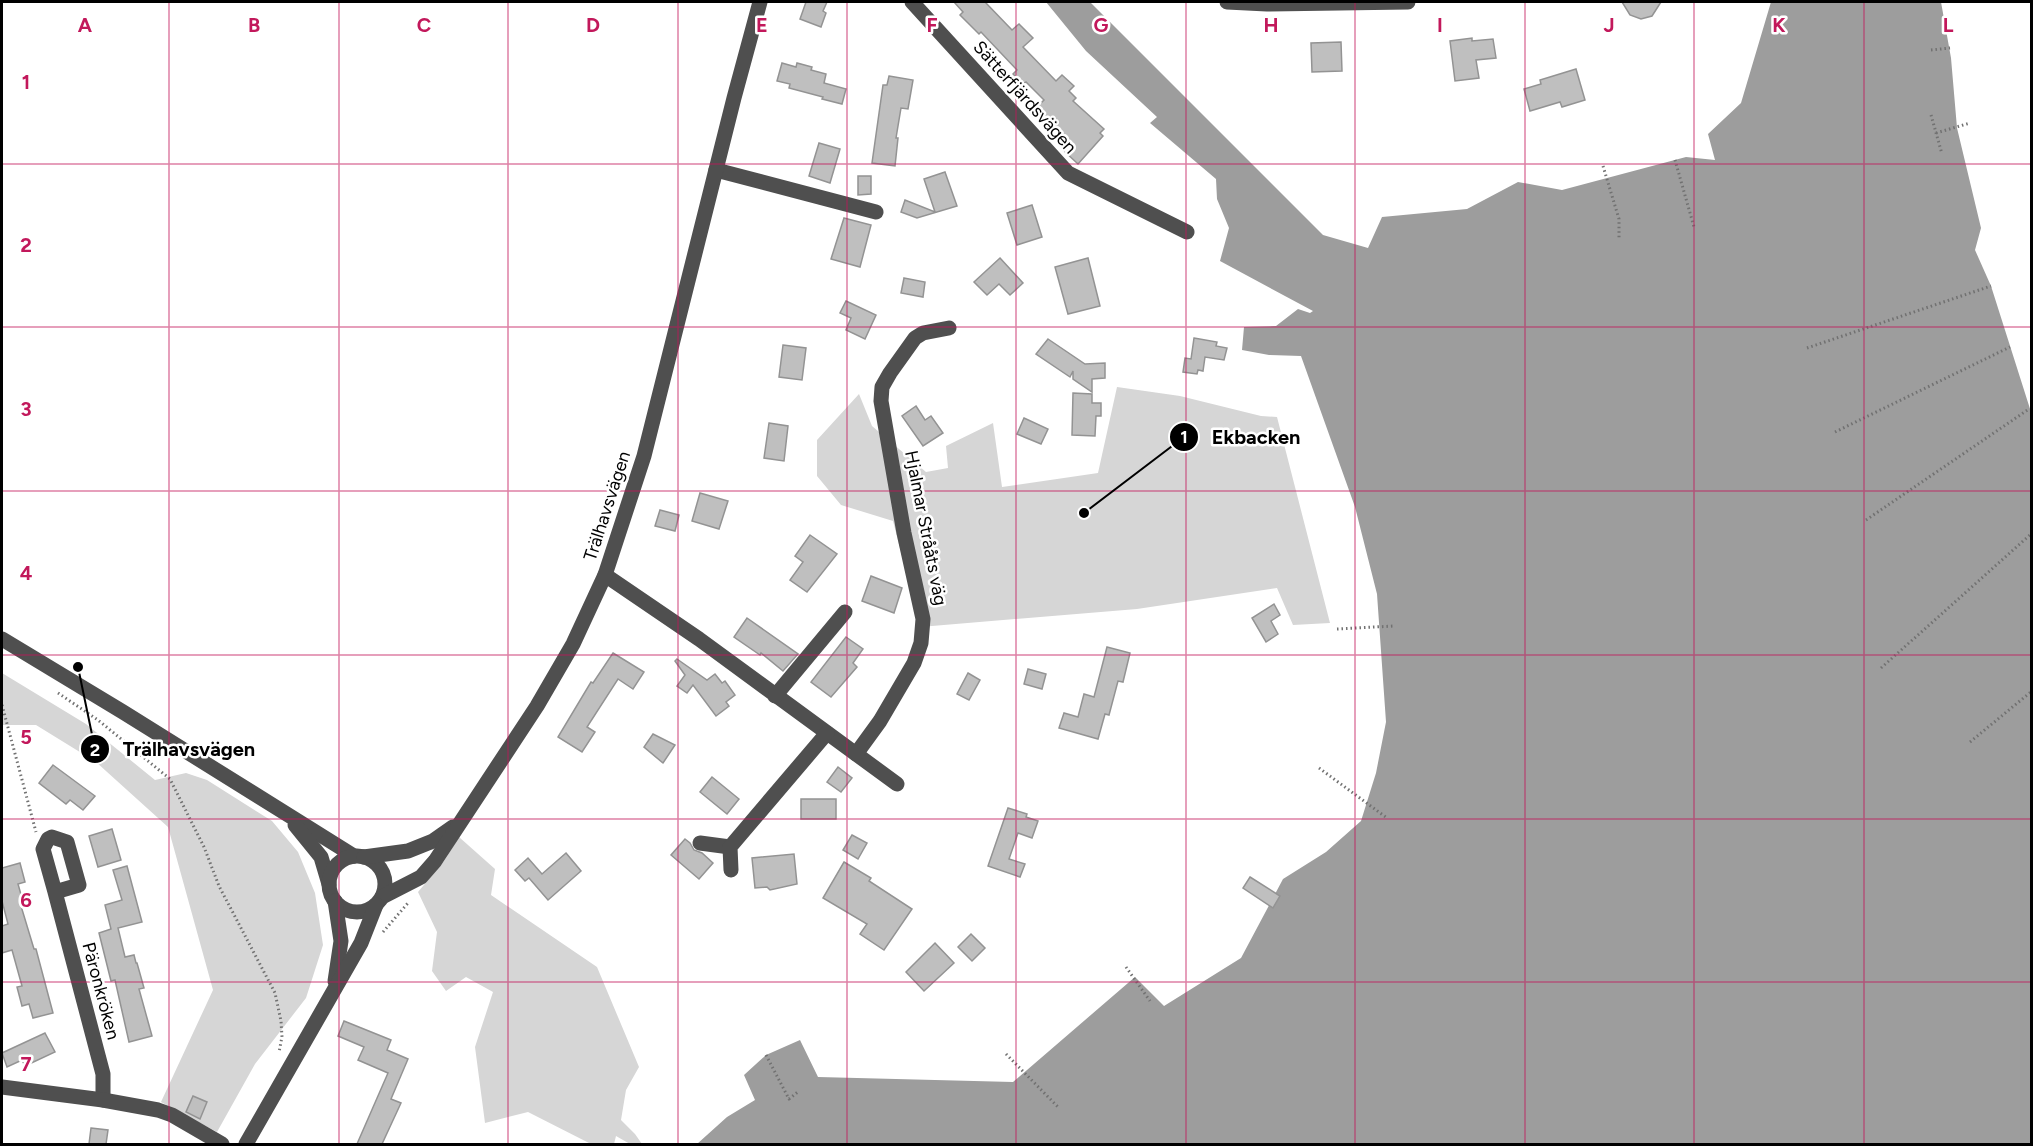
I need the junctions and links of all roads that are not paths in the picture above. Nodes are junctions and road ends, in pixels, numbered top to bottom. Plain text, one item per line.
1 (760, 2) edge
2 (912, 2) edge
3 (1227, 2) edge
4 (1408, 2) edge
5 (716, 170) junction
6 (876, 212) dead end
7 (1187, 232) dead end
8 (949, 328) dead end
9 (605, 575) junction
10 (844, 612) dead end
11 (2, 639) edge
12 (776, 696) junction
13 (826, 733) junction
14 (856, 754) junction
15 (897, 784) dead end
16 (280, 810) junction
17 (460, 822) junction
18 (700, 843) dead end
19 (730, 847) junction
20 (359, 856) junction
21 (731, 870) dead end
22 (329, 884) junction
23 (55, 892) junction
24 (335, 901) junction
25 (379, 901) junction
26 (333, 993) junction
27 (2, 1087) edge
28 (103, 1100) junction
29 (222, 1144) edge
30 (246, 1144) edge

1 - 5 street, Trälhavsvägen
2 - 7 street, Sätterfjärdsvägen
3 - 4 street
5 - 6 street
5 - 9 street, Trälhavsvägen
8 - 14 street, Hjalmar Strååts väg
9 - 12 street
9 - 17 street, Trälhavsvägen
10 - 12 street
11 - 16 street
12 - 13 street
13 - 14 street
13 - 19 street
14 - 15 street
16 - 20 street
16 - 22 street
17 - 20 street, Trälhavsvägen
17 - 25 street, Trälhavsvägen
18 - 19 street
19 - 21 street
20 - 22 street
20 - 25 street
22 - 24 street
23 - 23 street, Päronkröken
23 - 28 street, Päronkröken
24 - 25 street
24 - 26 street
25 - 26 street
26 - 30 street
27 - 28 street
28 - 29 street

